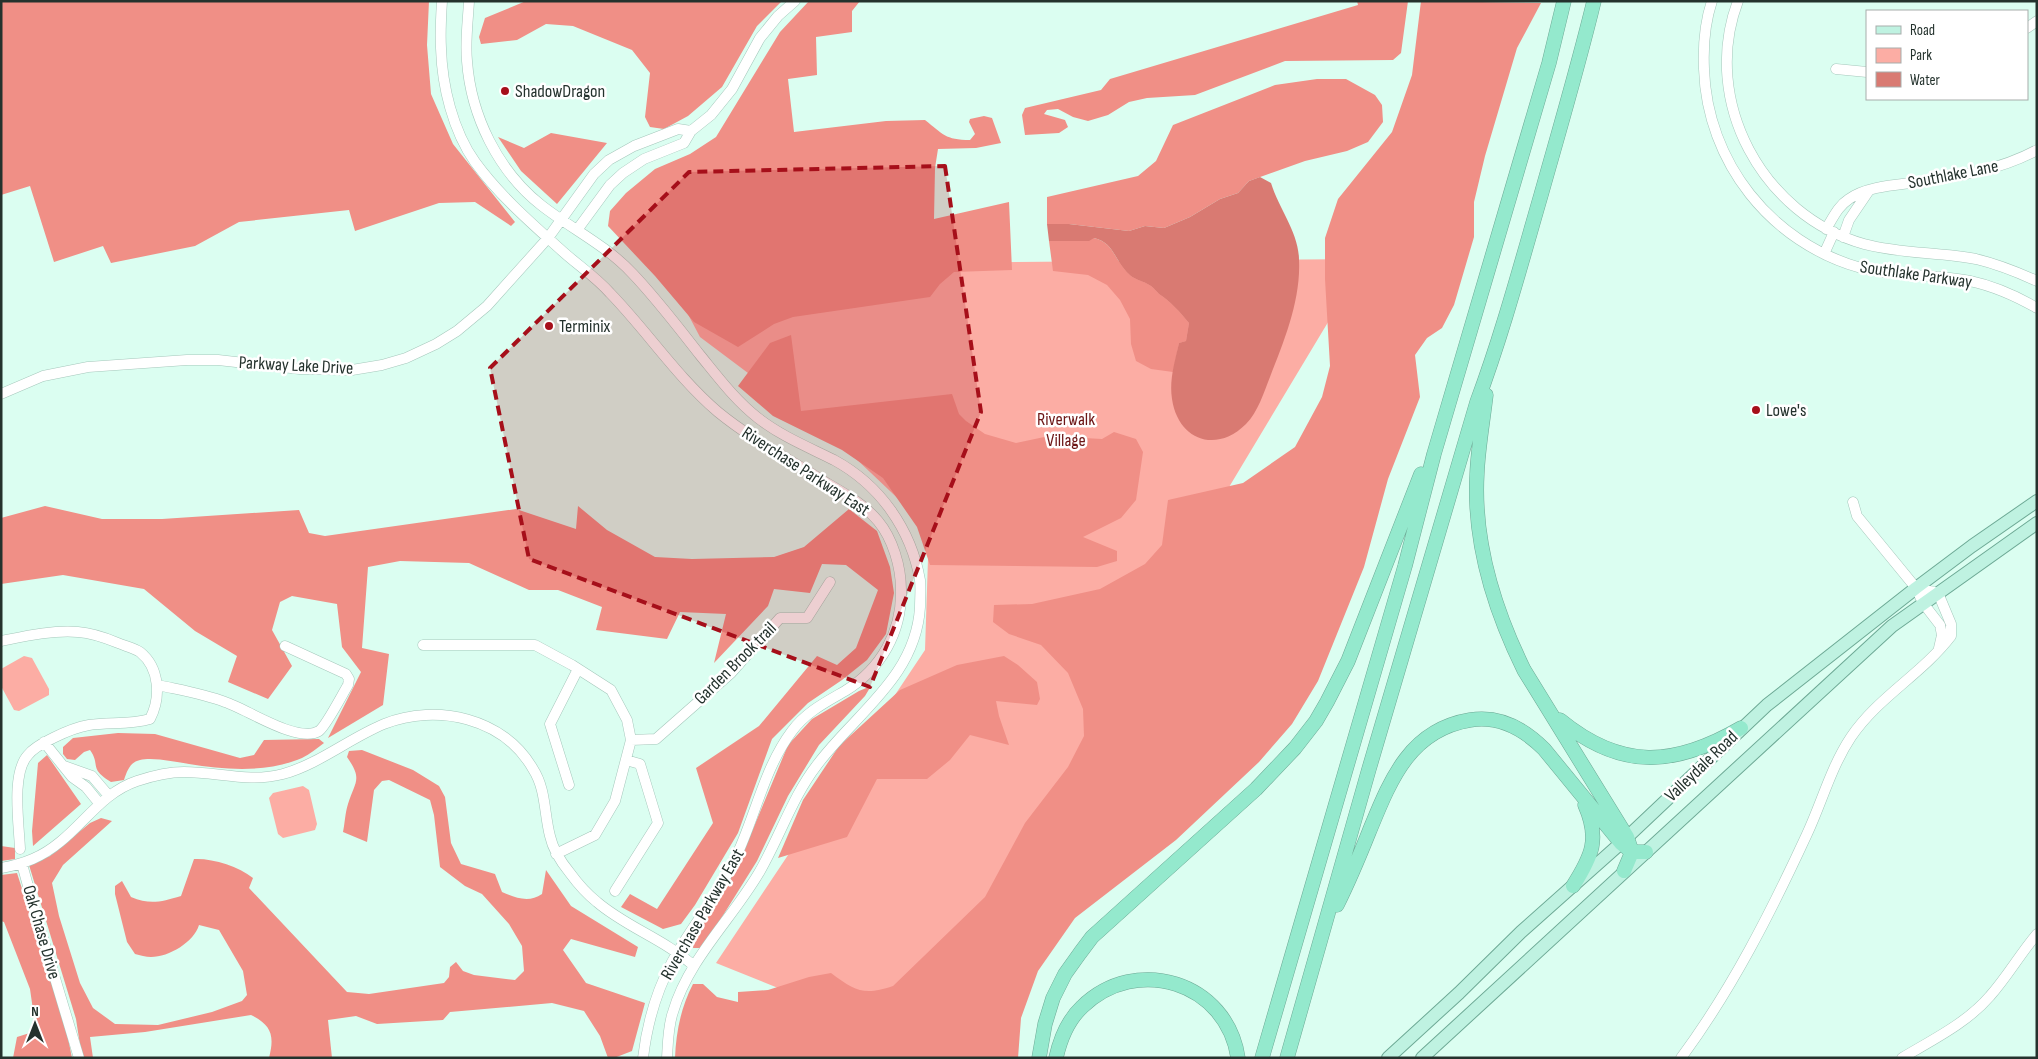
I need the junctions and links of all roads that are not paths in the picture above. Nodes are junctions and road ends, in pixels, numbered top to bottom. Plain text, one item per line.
1 (442, 1) edge
2 (469, 1) edge
3 (795, 1) edge
4 (1564, 1) edge
5 (1594, 1) edge
6 (1712, 1) edge
7 (1738, 1) edge
8 (1836, 69) dead end
9 (1866, 72) edge
10 (691, 131) junction
11 (2037, 150) edge
12 (1868, 192) junction
13 (560, 219) junction
14 (577, 230) junction
15 (1834, 233) junction
16 (548, 238) junction
17 (1824, 254) junction
18 (2037, 281) edge
19 (2037, 308) edge
20 (1489, 369) junction
21 (1, 394) edge
22 (1444, 421) junction
23 (2037, 501) edge
24 (1853, 502) dead end
25 (2037, 523) edge
26 (830, 582) dead end
27 (1916, 588) junction
28 (1938, 593) junction
29 (1923, 603) junction
30 (1, 640) edge
31 (423, 645) dead end
32 (285, 646) dead end
33 (1939, 648) junction
34 (578, 669) junction
35 (158, 685) junction
36 (1552, 714) junction
37 (1741, 728) junction
38 (631, 740) junction
39 (44, 742) junction
40 (626, 760) junction
41 (61, 764) junction
42 (569, 785) dead end
43 (109, 796) junction
44 (1582, 797) junction
45 (99, 803) junction
46 (1627, 844) junction
47 (20, 848) dead end
48 (1646, 852) junction
49 (556, 854) junction
50 (22, 864) junction
51 (1, 868) edge
52 (1624, 871) junction
53 (1573, 886) junction
54 (615, 891) dead end
55 (1324, 927) junction
56 (2037, 934) edge
57 (678, 952) junction
58 (694, 966) junction
59 (79, 1058) edge
60 (643, 1058) edge
61 (667, 1058) edge
62 (1039, 1058) edge
63 (1056, 1058) edge
64 (1238, 1058) edge
65 (1262, 1058) edge
66 (1287, 1058) edge
67 (1388, 1058) edge
68 (1422, 1058) edge
69 (1682, 1058) edge
70 (1902, 1058) edge

1 - 16 street, Riverchase Parkway East
2 - 13 street, Riverchase Parkway East
3 - 10 street
4 - 22 highway
5 - 20 highway
6 - 17 street, Southlake Parkway
7 - 15 street, Southlake Parkway
8 - 9 street
10 - 13 street, Parkway Lake Drive
10 - 14 street
11 - 12 street, Southlake Lane
12 - 15 street
12 - 15 street, Southlake Lane
13 - 14 street, Riverchase Parkway East
13 - 16 street, Parkway Lake Drive
14 - 58 street, Riverchase Parkway East
15 - 17 street
15 - 18 street, Southlake Parkway
16 - 21 street, Parkway Lake Drive
16 - 57 street, Riverchase Parkway East
17 - 19 street, Southlake Parkway
20 - 36 highway
20 - 55 highway
22 - 62 highway
22 - 65 highway
23 - 27 main road, Valleydale Road
24 - 27 street
25 - 28 main road, Valleydale Road
26 - 38 street, Garden Brook trail
27 - 28 street
27 - 29 street
27 - 37 main road, Valleydale Road
28 - 29 main road, Valleydale Road
28 - 33 street
29 - 33 street
29 - 48 main road, Valleydale Road
30 - 35 street
31 - 34 street
32 - 35 street
33 - 69 street
34 - 38 street
34 - 42 street
35 - 39 street
36 - 37 highway
36 - 46 highway
37 - 46 main road, Valleydale Road
38 - 40 street
39 - 41 street
39 - 47 street
40 - 49 street
40 - 54 street
41 - 43 street
41 - 45 street
43 - 45 street
43 - 49 street
44 - 46 highway
44 - 53 highway
44 - 55 highway
45 - 50 street
46 - 48 highway
46 - 52 highway
46 - 53 main road, Valleydale Road
48 - 52 main road, Valleydale Road
49 - 57 street
50 - 51 street
50 - 59 street, Oak Chase Drive
52 - 68 main road, Valleydale Road
53 - 67 main road, Valleydale Road
55 - 66 highway
56 - 70 street
57 - 58 street
57 - 60 street, Riverchase Parkway East
58 - 61 street, Riverchase Parkway East
63 - 64 highway

